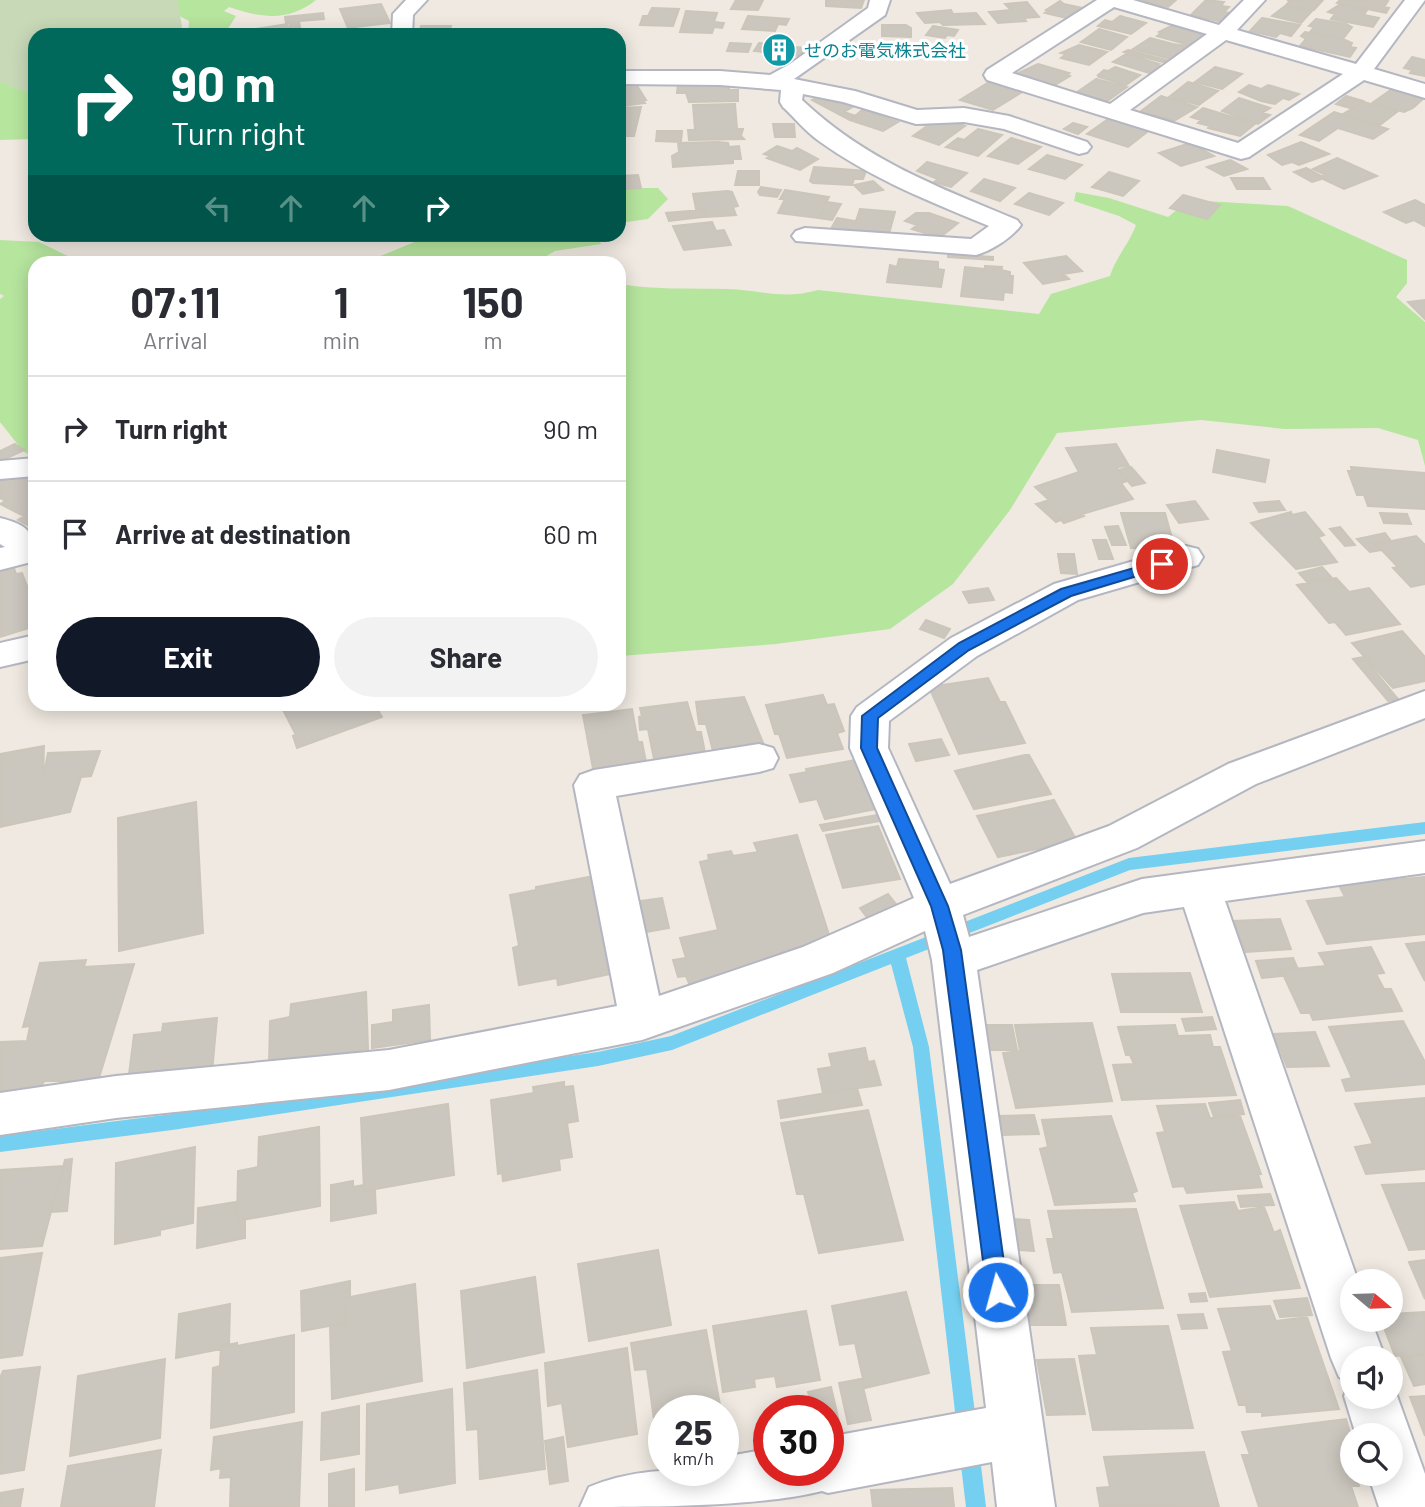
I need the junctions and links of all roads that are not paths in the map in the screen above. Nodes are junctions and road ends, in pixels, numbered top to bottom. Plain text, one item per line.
1 (417, 0) edge
2 (880, 0) edge
3 (1111, 0) edge
4 (1255, 0) edge
5 (1415, 0) edge
6 (402, 28) edge
7 (1223, 33) junction
8 (1361, 72) junction
9 (626, 78) edge
10 (783, 84) junction
11 (1425, 91) edge
12 (1113, 112) junction
13 (1079, 147) dead end
14 (805, 236) dead end
15 (28, 468) edge
16 (0, 470) edge
17 (0, 528) edge
18 (1186, 557) dead end
19 (0, 559) edge
20 (28, 649) edge
21 (0, 655) edge
22 (1425, 704) edge
23 (759, 758) dead end
24 (1425, 857) edge
25 (1199, 888) junction
26 (947, 933) junction
27 (642, 1021) junction
28 (0, 1114) edge
29 (1354, 1346) edge
30 (1005, 1431) junction
31 (844, 1462) edge
32 (753, 1480) edge
33 (1401, 1486) edge
34 (609, 1507) edge
35 (1026, 1507) edge
36 (1408, 1507) edge

1 - 6 street
2 - 10 street
3 - 7 street
3 - 12 street
4 - 7 street
5 - 8 street
7 - 8 street
7 - 12 street
8 - 11 street
8 - 12 street
9 - 10 street
10 - 13 street
10 - 14 street
15 - 16 street
17 - 19 street
18 - 26 street
20 - 21 street
22 - 26 street
23 - 27 street
24 - 25 street
25 - 26 street
25 - 29 street
26 - 27 street
26 - 30 street
27 - 28 street
30 - 31 street
30 - 35 street
32 - 34 street
33 - 36 street

